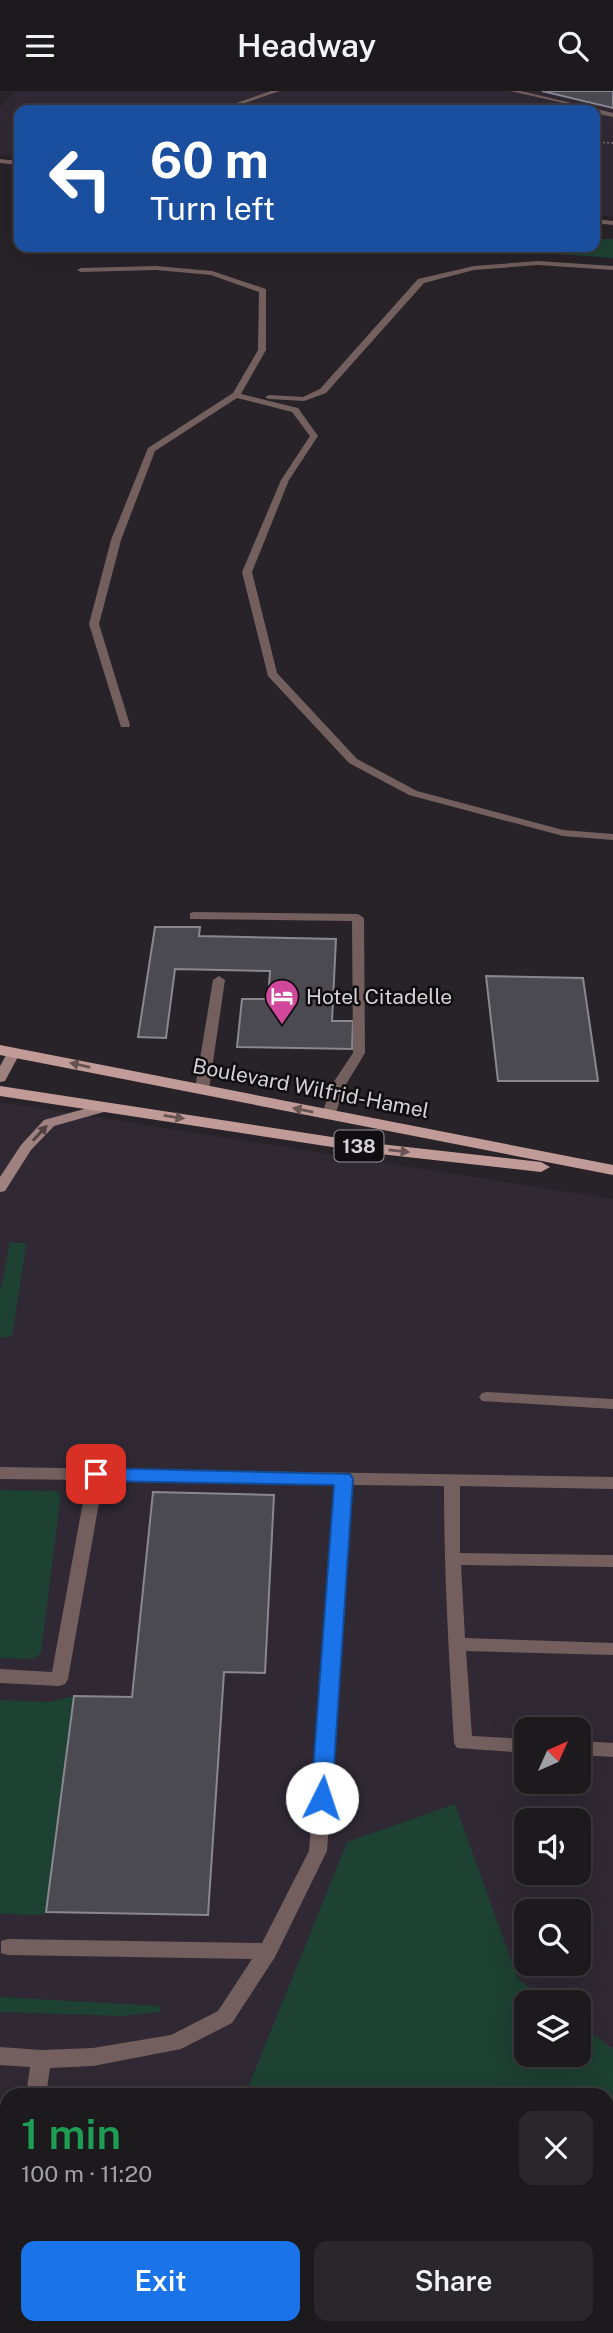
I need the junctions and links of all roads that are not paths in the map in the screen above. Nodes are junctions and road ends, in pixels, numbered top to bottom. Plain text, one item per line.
1 (277, 91) edge
2 (513, 91) edge
3 (234, 105) edge
4 (573, 105) edge
5 (613, 268) edge
6 (81, 270) dead end
7 (236, 395) junction
8 (125, 725) dead end
9 (613, 837) edge
10 (194, 916) dead end
11 (219, 980) dead end
12 (7, 1052) edge
13 (0, 1078) edge
14 (202, 1089) junction
15 (0, 1091) edge
16 (106, 1107) junction
17 (329, 1115) junction
18 (613, 1172) edge
19 (0, 1188) edge
20 (487, 1397) dead end
21 (613, 1404) edge
22 (0, 1473) edge
23 (96, 1474) junction
24 (344, 1479) junction
25 (452, 1479) junction
26 (613, 1483) edge
27 (452, 1559) junction
28 (613, 1561) edge
29 (456, 1644) junction
30 (613, 1649) edge
31 (0, 1676) edge
32 (514, 1745) edge
33 (592, 1749) edge
34 (613, 1750) edge
35 (8, 1947) dead end
36 (268, 1951) junction
37 (0, 2056) edge
38 (41, 2059) junction
39 (37, 2088) edge

1 - 3 street
2 - 4 street
5 - 7 street
6 - 7 street
7 - 8 street
7 - 9 street
10 - 17 street
11 - 14 street
12 - 13 main road
14 -> 12 main road, Boulevard Wilfrid-Hamel / 138
17 -> 14 main road, Boulevard Wilfrid-Hamel / 138
15 - 16 main road, Boulevard Wilfrid-Hamel / 138
16 -> 18 main road, Boulevard Wilfrid-Hamel / 138
19 -> 16 main road
17 - 18 main road, Boulevard Wilfrid-Hamel / 138
20 - 21 street
22 - 23 street
23 - 24 street
23 - 31 street
24 - 25 street
24 - 36 street
25 - 26 street
25 - 27 street
27 - 28 street
27 - 29 street
29 - 30 street
29 - 32 street
33 - 34 street
35 - 36 street
36 - 38 street
37 - 38 street
38 - 39 street

